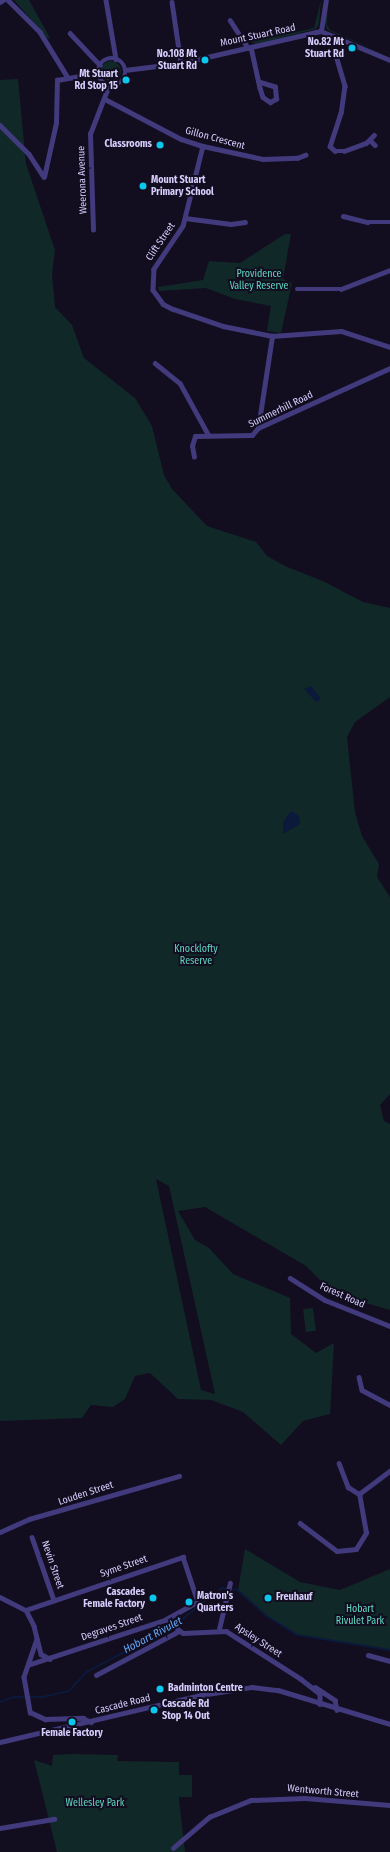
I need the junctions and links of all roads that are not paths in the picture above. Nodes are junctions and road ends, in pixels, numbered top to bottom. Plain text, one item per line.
1 (3, 0) edge
2 (8, 0) edge
3 (106, 0) edge
4 (326, 0) edge
5 (0, 2) edge
6 (172, 2) dead end
7 (230, 20) dead end
8 (321, 31) junction
9 (70, 33) dead end
10 (333, 36) junction
11 (249, 47) junction
12 (116, 59) junction
13 (390, 60) edge
14 (181, 63) junction
15 (100, 66) junction
16 (125, 70) junction
17 (98, 73) junction
18 (67, 76) junction
19 (259, 82) junction
20 (109, 85) junction
21 (105, 99) junction
22 (0, 125) edge
23 (374, 135) dead end
24 (370, 140) junction
25 (375, 145) dead end
26 (203, 146) junction
27 (305, 155) dead end
28 (343, 216) dead end
29 (185, 218) junction
30 (245, 222) dead end
31 (390, 222) edge
32 (93, 230) dead end
33 (390, 270) edge
34 (297, 289) dead end
35 (272, 336) junction
36 (390, 347) edge
37 (155, 363) dead end
38 (390, 368) edge
39 (258, 428) junction
40 (208, 434) junction
41 (194, 457) dead end
42 (290, 1278) dead end
43 (390, 1326) edge
44 (359, 1377) dead end
45 (390, 1406) edge
46 (339, 1463) dead end
47 (390, 1471) edge
48 (179, 1476) dead end
49 (359, 1494) junction
50 (300, 1523) dead end
51 (0, 1532) edge
52 (32, 1537) dead end
53 (230, 1585) dead end
54 (0, 1597) edge
55 (54, 1600) junction
56 (198, 1603) joint
57 (26, 1610) junction
58 (168, 1622) junction
59 (219, 1629) junction
60 (178, 1631) junction
61 (37, 1639) junction
62 (368, 1654) dead end
63 (50, 1659) junction
64 (390, 1661) edge
65 (29, 1665) junction
66 (96, 1675) dead end
67 (301, 1679) junction
68 (320, 1704) junction
69 (337, 1710) junction
70 (91, 1722) junction
71 (390, 1724) edge
72 (0, 1742) edge
73 (390, 1805) edge
74 (54, 1819) dead end
75 (0, 1828) edge
76 (173, 1848) dead end

1 - 5 street
2 - 18 street
3 - 12 street
4 - 8 street
6 - 14 street
7 - 11 street
8 - 10 street
8 - 11 street, Mount Stuart Road
9 - 15 street
10 - 13 street
10 - 24 street
11 - 14 street, Mount Stuart Road
11 - 19 street
12 - 15 street
12 - 16 street
14 - 16 street, Mount Stuart Road
15 - 17 street
16 - 20 street
17 - 18 street
17 - 20 street
18 - 22 street
19 - 19 street
20 - 21 street, Weerona Avenue
21 - 26 street, Gillon Crescent
21 - 32 street, Weerona Avenue
23 - 24 street
24 - 25 street
26 - 27 street, Gillon Crescent
26 - 29 street, Clift Street
28 - 31 street
29 - 30 street
29 - 35 street, Clift Street
33 - 34 street
35 - 36 street, Clift Street
35 - 39 street
37 - 40 street
38 - 39 street, Summerhill Road
39 - 40 street, Summerhill Road
40 - 41 street, Summerhill Road
42 - 43 street, Forest Road
44 - 45 street
46 - 49 street
47 - 49 street
48 - 51 street, Louden Street
49 - 50 street
52 - 55 street, Nevin Street
53 - 59 street
54 - 57 street
55 - 56 street, Syme Street
55 - 57 street, Syme Street
56 - 58 street, Degraves Street
57 - 61 street
58 - 60 street
58 - 63 street, Degraves Street
59 - 60 street, Apsley Street
59 - 67 street, Apsley Street
60 - 66 street, Apsley Street
61 - 63 street
61 - 65 street
62 - 64 street
63 - 65 street, Degraves Street
65 - 70 street
67 - 68 street, Apsley Street
67 - 69 street, Apsley Street
68 - 69 street, Cascade Road
68 - 70 street, Cascade Road
69 - 71 street, Cascade Road
70 - 72 street, Cascade Road
73 - 76 street, Wentworth Street
74 - 75 street

